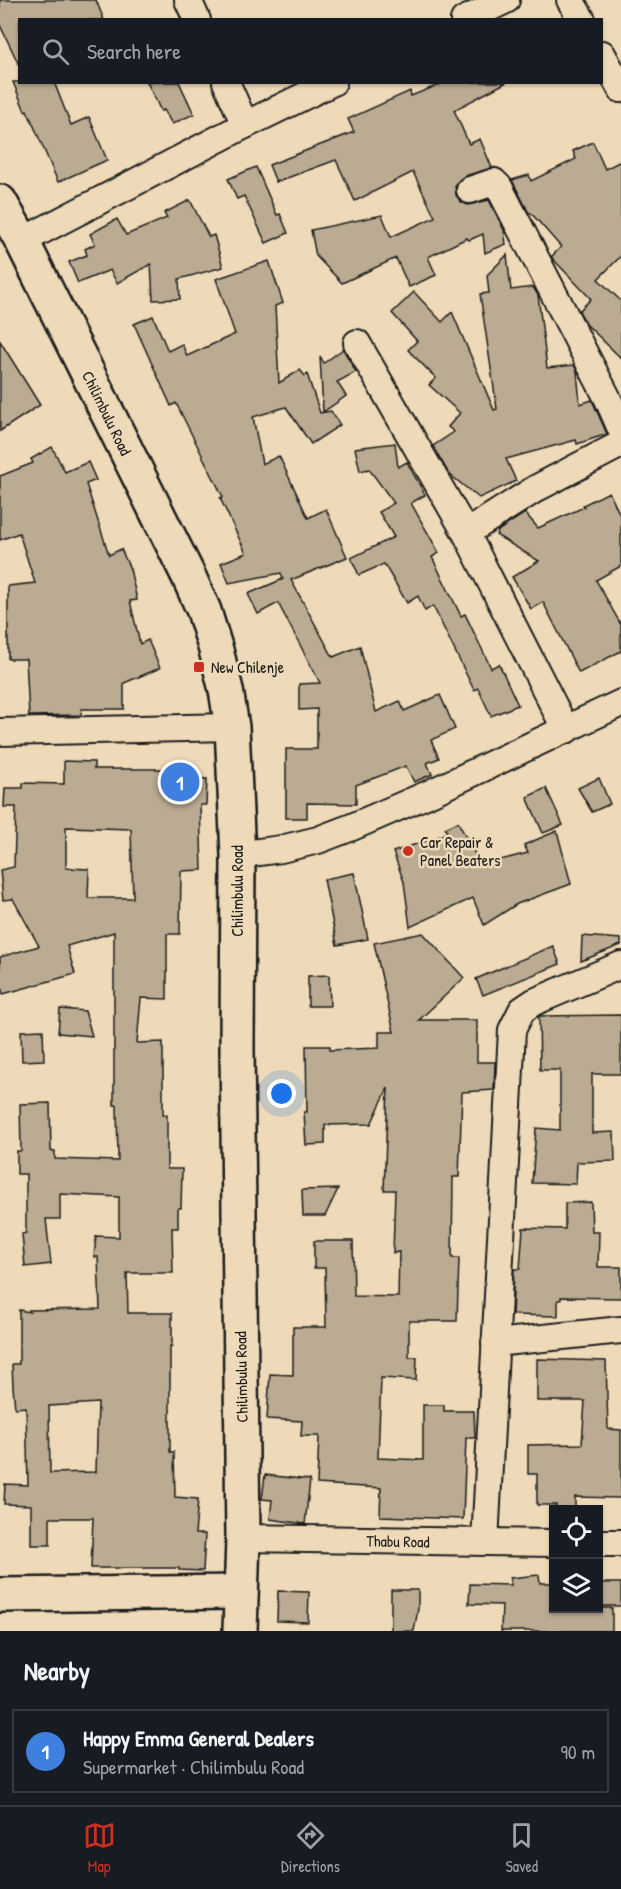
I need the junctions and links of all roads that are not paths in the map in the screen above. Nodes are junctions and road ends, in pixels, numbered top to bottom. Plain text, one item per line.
1 (188, 0) edge
2 (506, 0) edge
3 (570, 0) edge
4 (196, 18) edge
5 (468, 18) edge
6 (581, 18) edge
7 (603, 56) edge
8 (227, 84) edge
9 (329, 84) edge
10 (621, 88) edge
11 (245, 125) junction
12 (470, 190) dead end
13 (0, 202) edge
14 (22, 241) junction
15 (357, 343) dead end
16 (621, 429) edge
17 (621, 444) edge
18 (466, 533) junction
19 (621, 703) edge
20 (232, 727) junction
21 (566, 730) junction
22 (0, 732) edge
23 (238, 855) junction
24 (621, 965) edge
25 (621, 1330) edge
26 (495, 1343) junction
27 (243, 1538) junction
28 (484, 1542) junction
29 (549, 1543) edge
30 (603, 1543) edge
31 (621, 1543) edge
32 (240, 1593) junction
33 (0, 1595) edge
34 (240, 1631) edge

1 - 4 street
2 - 5 street
3 - 6 street
7 - 10 street
8 - 11 street
9 - 11 street
11 - 14 street
12 - 16 street
13 - 14 main road, Chilimbulu Road
14 - 20 main road, Chilimbulu Road
15 - 18 street
17 - 18 street
18 - 21 street
19 - 21 street
20 - 22 street
20 - 23 main road, Chilimbulu Road
21 - 23 street
23 - 27 main road, Chilimbulu Road
24 - 26 street
25 - 26 street
26 - 28 street
27 - 28 street, Thabu Road
27 - 32 main road, Chilimbulu Road
28 - 29 street, Thabu Road
30 - 31 street
32 - 33 main road
32 - 34 main road, Chilimbulu Road

